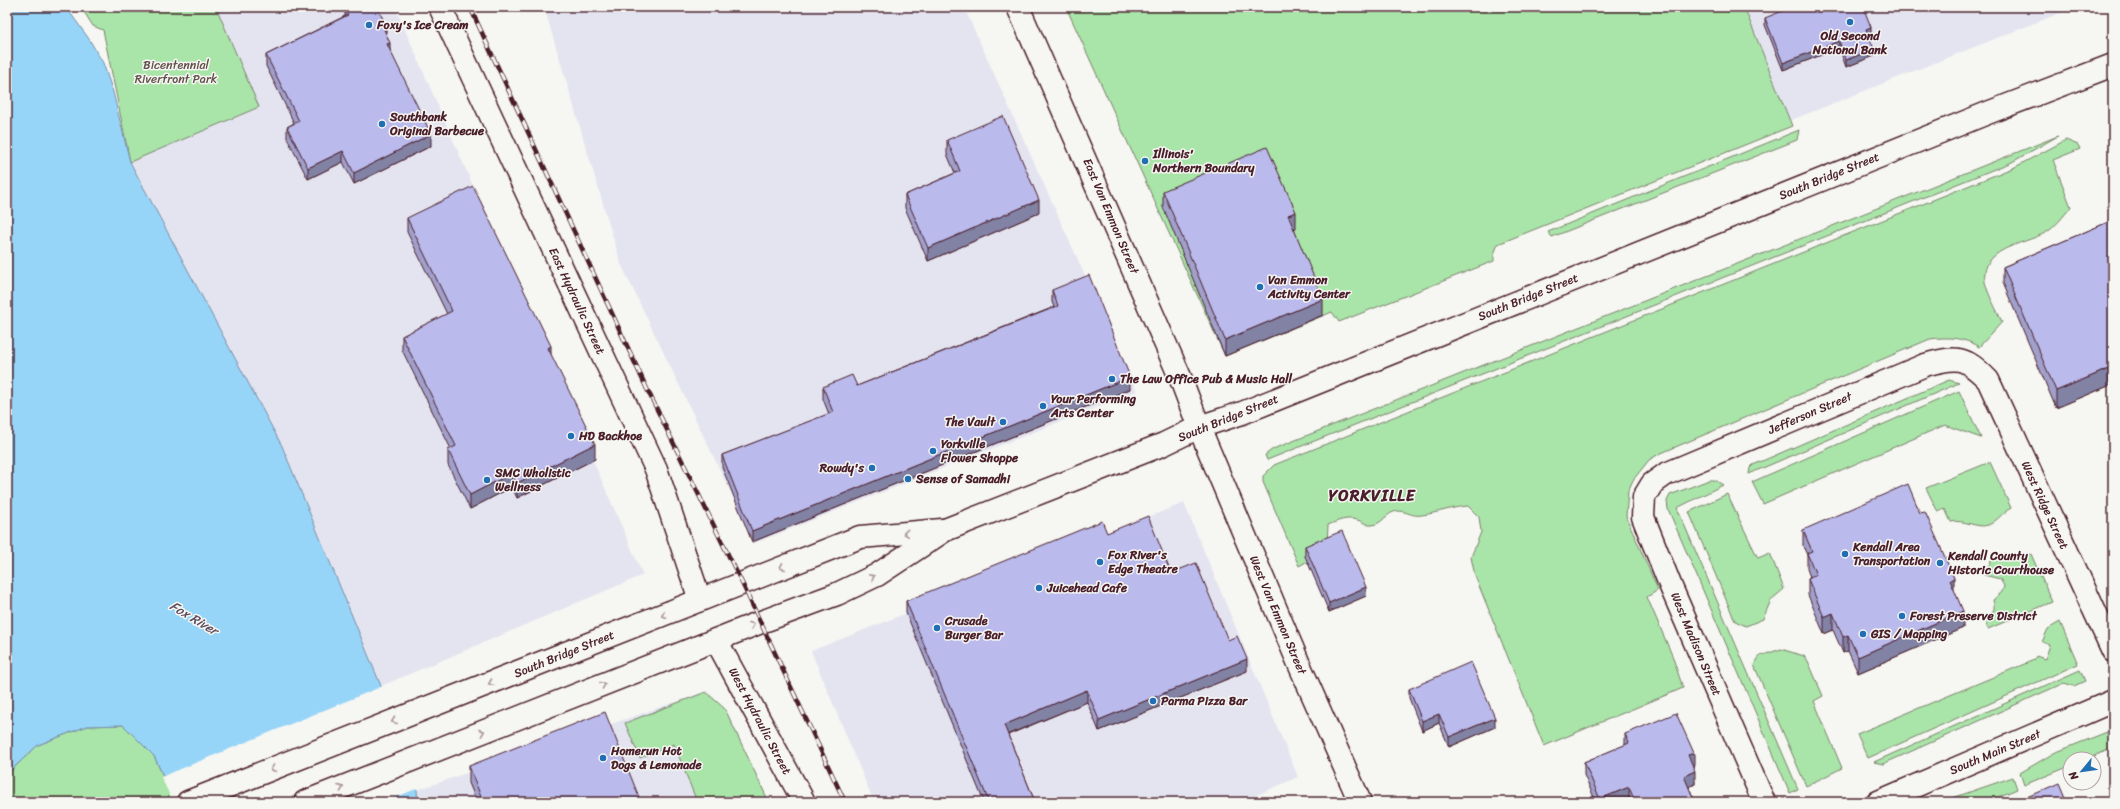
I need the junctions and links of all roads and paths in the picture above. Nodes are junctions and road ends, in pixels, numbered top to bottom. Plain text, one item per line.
1 (440, 7) edge
2 (1018, 7) edge
3 (2113, 66) edge
4 (1972, 363) joint
5 (1199, 427) junction
6 (1652, 484) joint
7 (945, 530) junction
8 (700, 600) junction
9 (716, 640) junction
10 (2113, 651) edge
11 (2113, 702) edge
12 (188, 802) edge
13 (305, 802) edge
14 (804, 802) edge
15 (1360, 802) edge
16 (1764, 802) edge
17 (1878, 802) edge

1 - 8 main road, East Hydraulic Street
2 - 5 main road, East Van Emmon Street
3 - 5 main road, South Bridge Street
4 - 6 main road, Jefferson Street
4 - 10 main road, West Ridge Street
5 - 7 main road, South Bridge Street
5 - 15 main road, West Van Emmon Street
6 - 16 main road, West Madison Street
7 -> 8 main road, South Bridge Street
9 -> 7 main road, South Bridge Street
8 -> 12 main road, South Bridge Street
13 -> 9 main road, South Bridge Street
9 - 14 main road, West Hydraulic Street
11 - 17 main road, South Main Street

